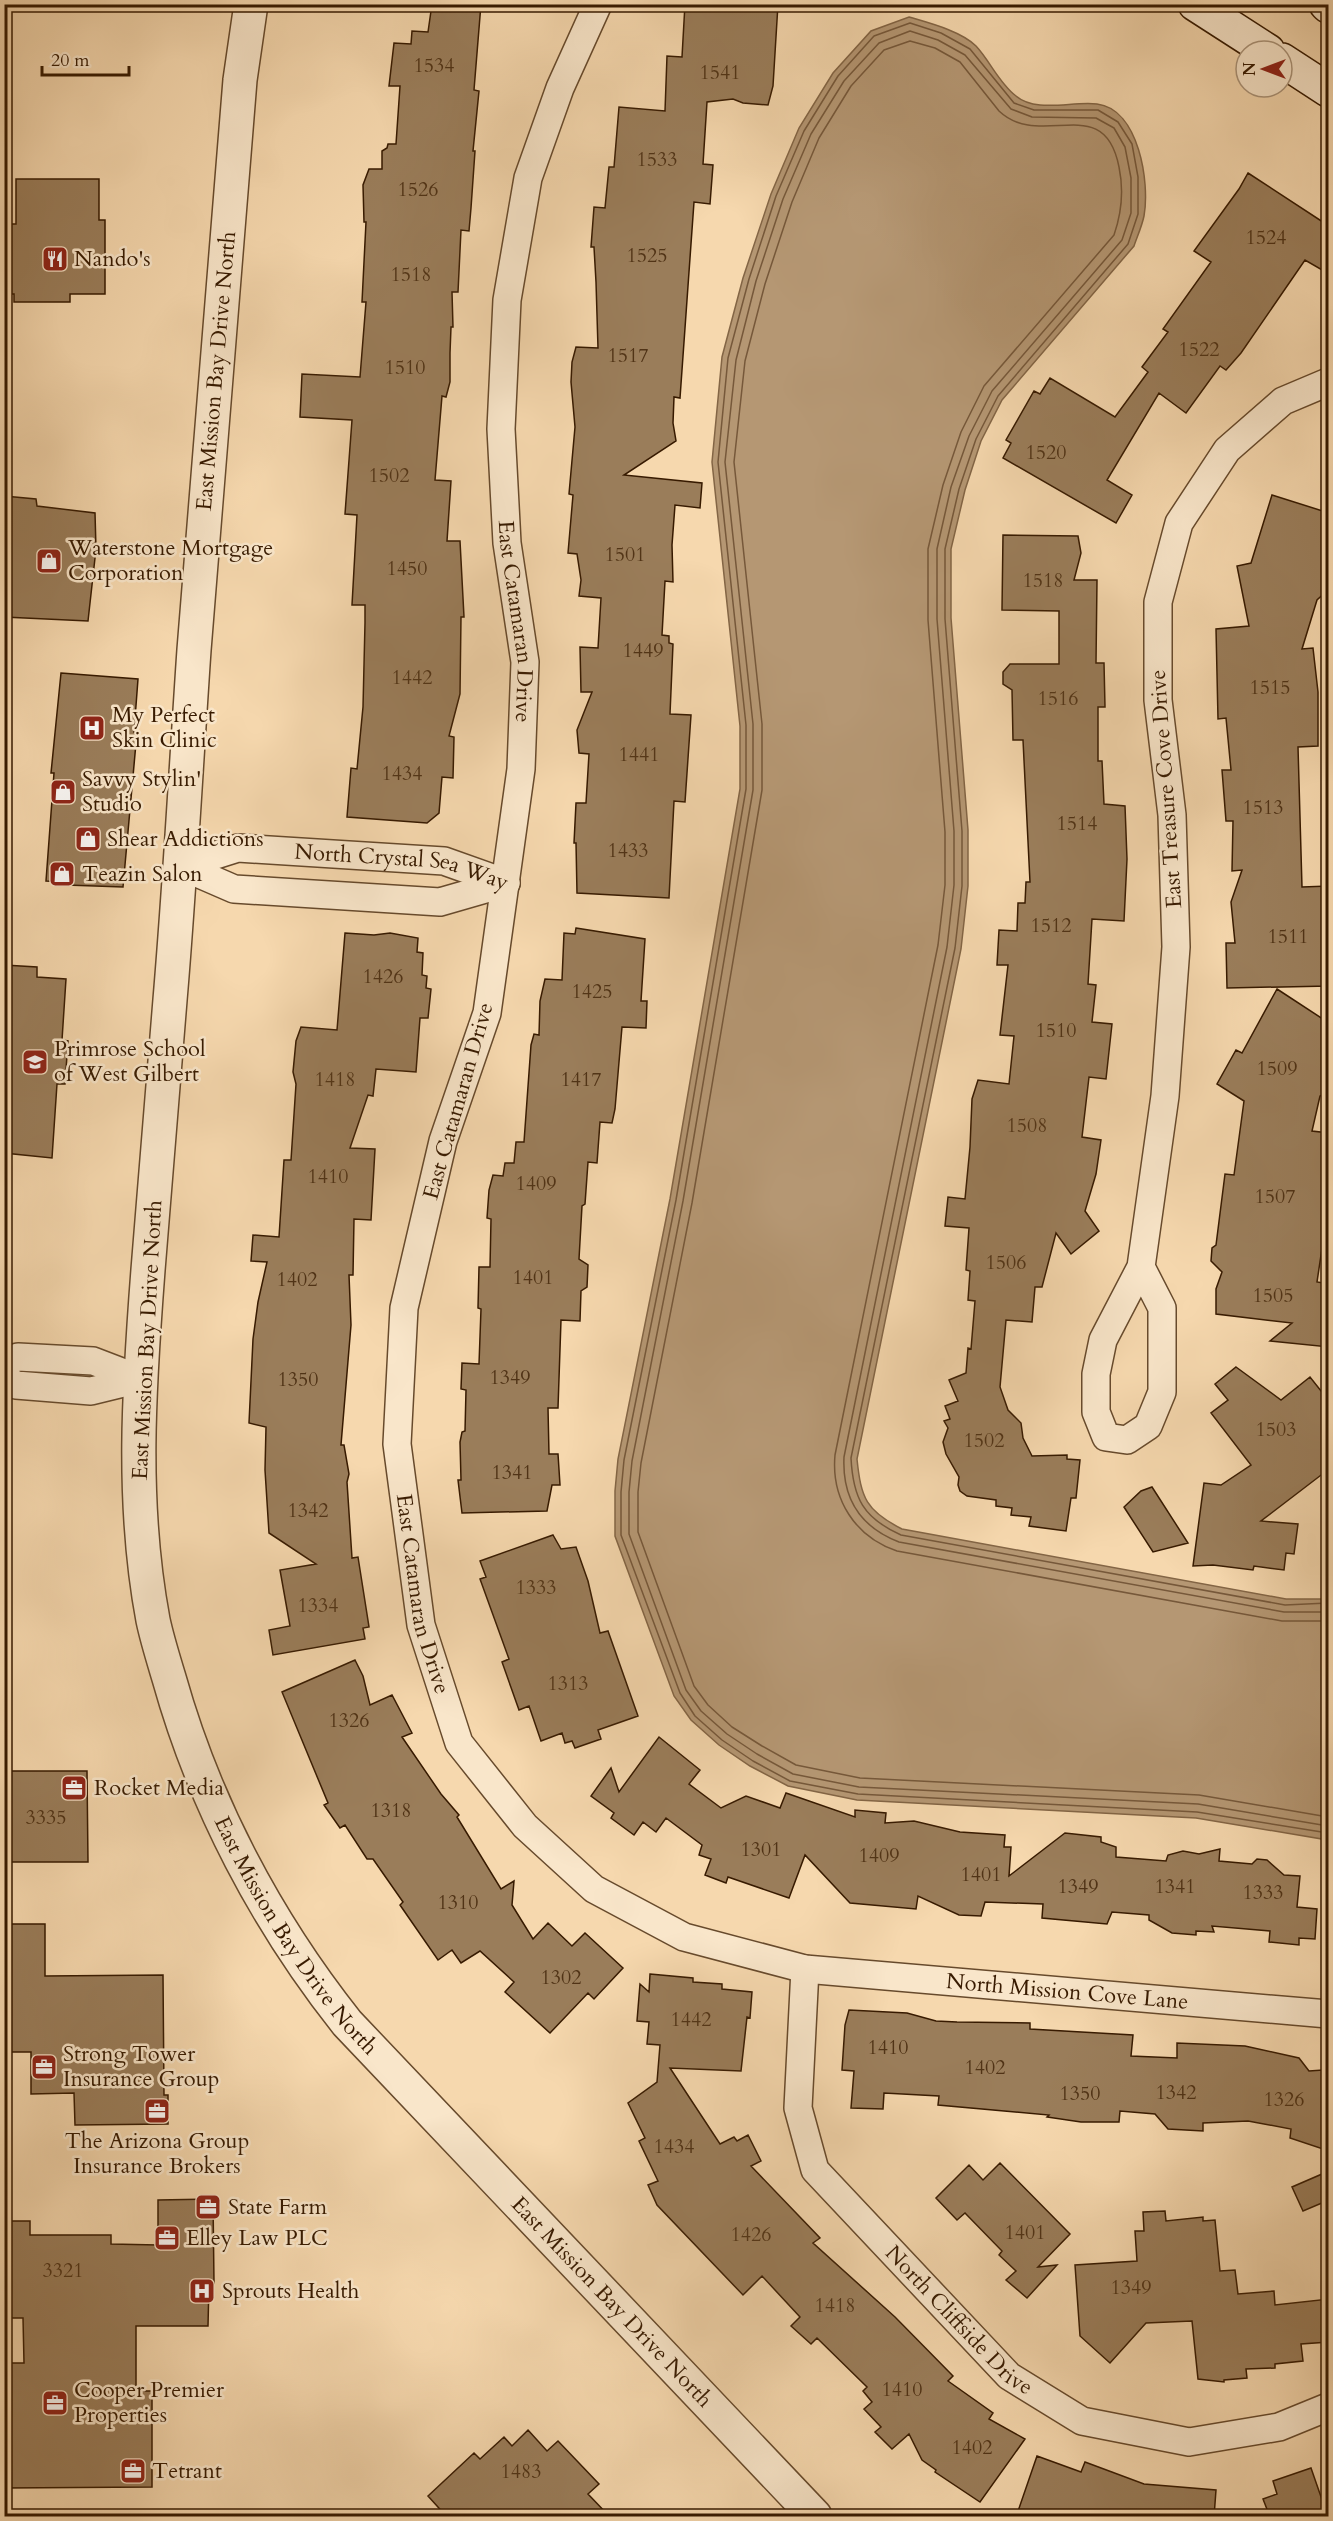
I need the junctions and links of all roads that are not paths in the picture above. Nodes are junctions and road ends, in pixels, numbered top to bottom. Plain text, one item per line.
1 (251, 4) edge
2 (598, 4) edge
3 (1195, 4) edge
4 (1249, 39) edge
5 (1294, 68) edge
6 (1329, 90) edge
7 (1329, 382) edge
8 (181, 866) junction
9 (506, 883) junction
10 (1141, 1267) junction
11 (4, 1362) edge
12 (4, 1378) edge
13 (140, 1379) junction
14 (805, 1969) junction
15 (1329, 2014) edge
16 (1329, 2407) edge
17 (812, 2516) edge

1 - 8 street, East Mission Bay Drive North
2 - 9 street, East Catamaran Drive
3 - 4 street
5 - 6 street
7 - 10 street, East Treasure Cove Drive
8 - 9 street, North Crystal Sea Way
8 - 9 street, North Crystal Sea Way
8 - 13 street, East Mission Bay Drive North
9 - 14 street, East Catamaran Drive
10 - 10 street, East Treasure Cove Drive
11 - 13 street
12 - 13 street
13 - 17 street, East Mission Bay Drive North
14 - 15 street, North Mission Cove Lane
14 - 16 street, North Cliffside Drive

